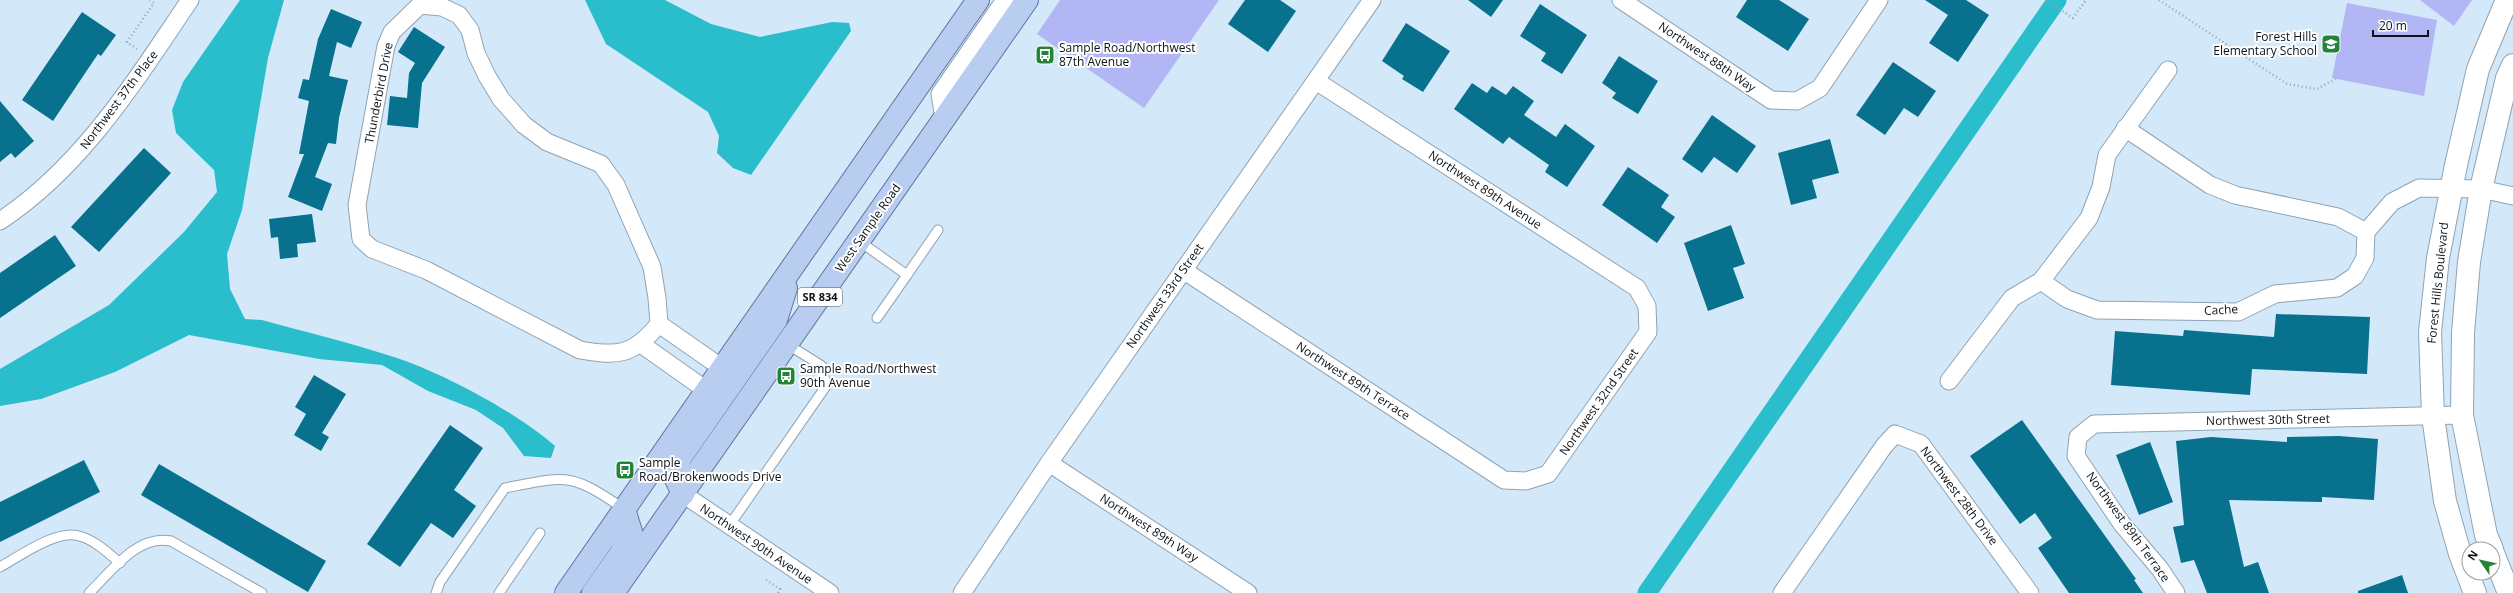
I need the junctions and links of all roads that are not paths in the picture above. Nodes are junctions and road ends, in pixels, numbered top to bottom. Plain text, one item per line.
1 (190, 0) edge
2 (978, 0) edge
3 (1005, 0) edge
4 (1026, 0) edge
5 (1372, 0) edge
6 (1621, 0) edge
7 (1879, 0) edge
8 (2507, 0) edge
9 (2513, 65) edge
10 (2168, 70) dead end
11 (1316, 81) junction
12 (944, 118) junction
13 (2125, 128) junction
14 (2450, 189) junction
15 (2481, 189) junction
16 (2513, 196) edge
17 (0, 221) edge
18 (938, 230) dead end
19 (2366, 232) junction
20 (859, 241) junction
21 (792, 268) junction
22 (1183, 270) junction
23 (907, 275) junction
24 (2041, 282) junction
25 (1648, 306) joint
26 (877, 318) dead end
27 (659, 324) junction
28 (641, 344) junction
29 (787, 344) junction
30 (722, 368) junction
31 (1949, 381) dead end
32 (706, 390) junction
33 (2433, 416) junction
34 (2462, 416) junction
35 (2078, 437) joint
36 (1049, 463) junction
37 (1526, 481) joint
38 (683, 494) junction
39 (624, 509) junction
40 (729, 526) junction
41 (540, 533) dead end
42 (2488, 541) edge
43 (120, 563) junction
44 (0, 567) edge
45 (2501, 573) edge
46 (89, 593) edge
47 (262, 593) edge
48 (436, 593) edge
49 (499, 593) edge
50 (566, 593) edge
51 (593, 593) edge
52 (613, 593) edge
53 (830, 593) edge
54 (962, 593) edge
55 (1248, 593) edge
56 (1782, 593) edge
57 (2030, 593) edge
58 (2176, 593) edge
59 (2475, 593) edge
60 (2509, 593) edge

1 - 17 street, Northwest 37th Place
2 - 21 main road, SR 834
3 - 12 street
4 - 12 main road, West Sample Road / SR 834
5 - 11 street, Northwest 33rd Street
6 - 7 street, Northwest 88th Way
8 - 14 street, Forest Hills Boulevard
9 - 15 street
10 - 13 street
11 - 22 street, Northwest 33rd Street
11 - 25 street, Northwest 89th Avenue
12 - 20 main road, West Sample Road / SR 834
13 - 19 street
13 - 24 street
14 - 15 street
14 - 19 street
14 - 33 street, Forest Hills Boulevard
15 - 16 street
15 - 34 street
18 - 23 lane
19 - 24 street, Cache
20 - 23 lane
20 - 29 main road, West Sample Road / SR 834
21 - 30 main road, SR 834
21 - 38 main road
22 - 36 street, Northwest 33rd Street
22 - 37 street, Northwest 89th Terrace
23 - 26 lane
24 - 31 street
25 - 37 street, Northwest 32nd Street
27 - 28 street, Thunderbird Drive
27 - 28 street, Thunderbird Drive
27 - 30 street
28 - 32 street
29 - 38 main road, West Sample Road / SR 834
29 - 40 lane
30 - 32 main road, SR 834
32 - 39 main road, SR 834
33 - 34 street, Northwest 30th Street
33 - 35 street, Northwest 30th Street
33 - 59 street, Forest Hills Boulevard
34 - 42 street
35 - 58 street, Northwest 89th Terrace
36 - 54 street, Northwest 33rd Street
36 - 55 street, Northwest 89th Way
38 - 40 street, Northwest 90th Avenue
38 - 52 main road, West Sample Road / SR 834
39 - 48 lane
39 - 50 main road, SR 834
39 - 51 main road
40 - 53 street, Northwest 90th Avenue
41 - 49 lane
43 - 44 lane
43 - 46 lane
43 - 47 lane
45 - 60 street
56 - 57 street, Northwest 28th Drive

